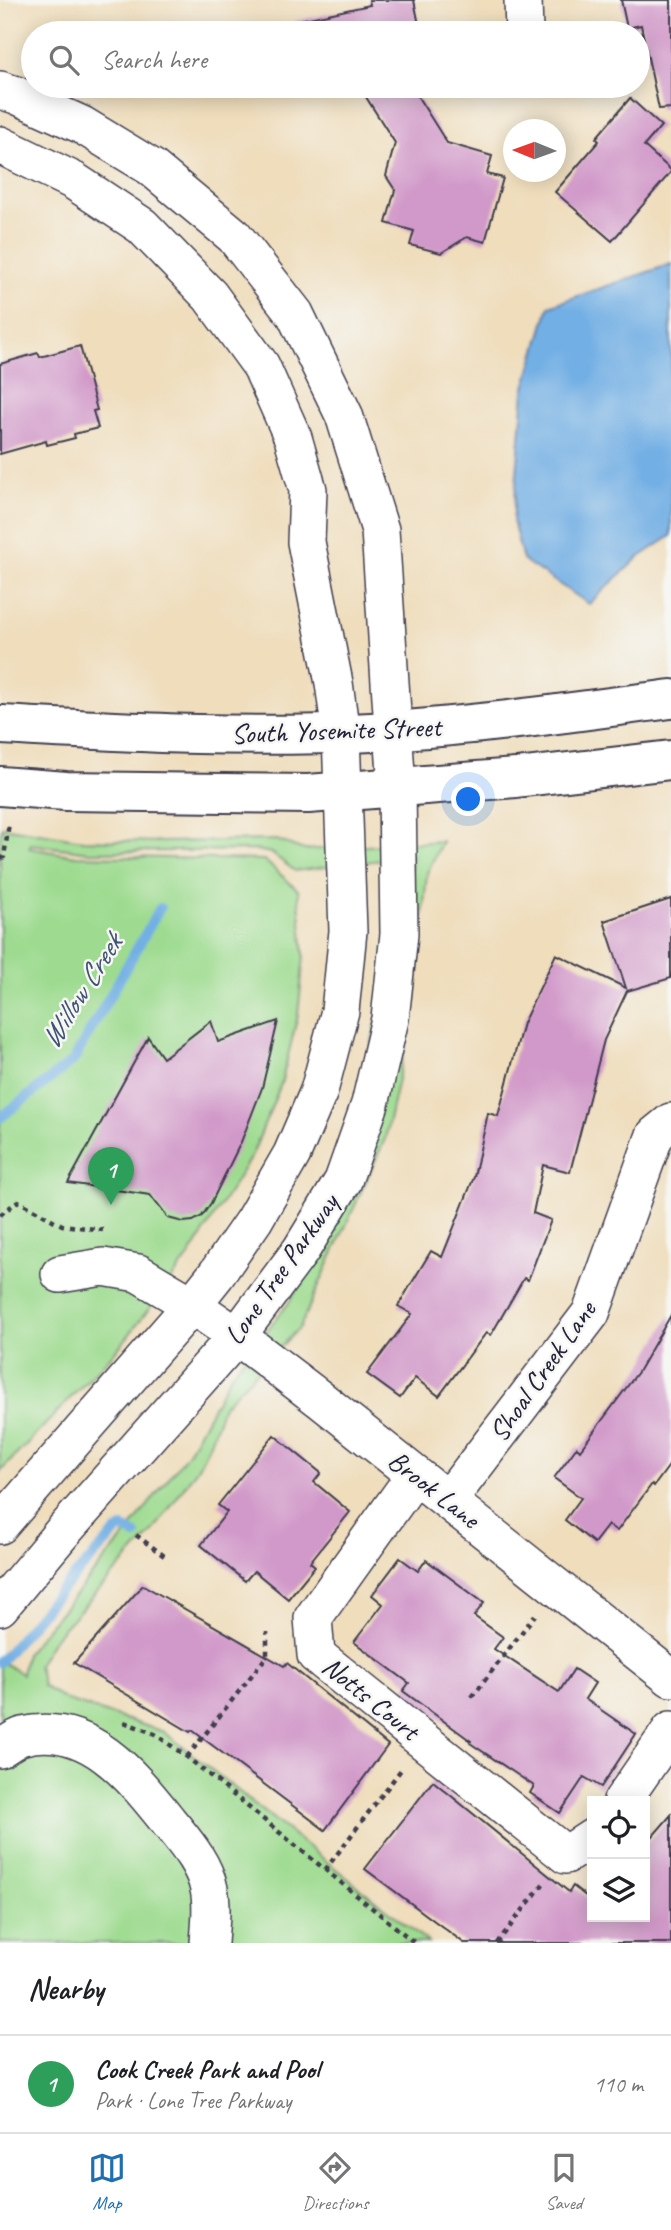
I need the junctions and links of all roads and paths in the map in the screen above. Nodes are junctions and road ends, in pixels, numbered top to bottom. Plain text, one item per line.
1 (523, 0) edge
2 (524, 21) edge
3 (0, 90) edge
4 (21, 97) edge
5 (23, 98) edge
6 (0, 145) edge
7 (671, 699) edge
8 (0, 725) edge
9 (394, 731) junction
10 (341, 734) junction
11 (671, 760) edge
12 (0, 786) edge
13 (397, 789) junction
14 (344, 791) junction
15 (671, 1122) edge
16 (60, 1274) dead end
17 (192, 1305) junction
18 (237, 1336) junction
19 (415, 1475) junction
20 (449, 1499) junction
21 (0, 1525) edge
22 (136, 1535) dead end
23 (167, 1558) dead end
24 (556, 1586) junction
25 (0, 1607) edge
26 (267, 1632) dead end
27 (671, 1678) edge
28 (472, 1697) dead end
29 (121, 1721) dead end
30 (671, 1730) edge
31 (425, 1741) junction
32 (0, 1749) edge
33 (187, 1757) junction
34 (625, 1796) edge
35 (579, 1846) edge
36 (325, 1870) junction
37 (209, 1889) junction
38 (209, 1943) edge
39 (223, 1943) edge
40 (415, 1943) edge
41 (497, 1943) edge

1 - 2 street
3 - 4 street, Lone Tree Parkway
5 - 9 street, Lone Tree Parkway
6 - 10 street, Lone Tree Parkway
7 - 9 main road, South Yosemite Street
8 - 10 main road, South Yosemite Street
9 - 10 main road, South Yosemite Street
9 - 13 street, Lone Tree Parkway
10 - 14 street, Lone Tree Parkway
11 - 13 main road, South Yosemite Street
12 - 14 main road, South Yosemite Street
13 - 14 main road, South Yosemite Street
13 - 18 street, Lone Tree Parkway
14 - 17 street, Lone Tree Parkway
15 - 20 street, Shoal Creek Lane
16 - 17 street, Brook Lane
17 - 18 street, Brook Lane
17 - 21 street, Lone Tree Parkway
18 - 19 street, Brook Lane
18 - 25 street, Lone Tree Parkway
19 - 20 street, Brook Lane
19 - 31 street, Notts Court
20 - 24 street, Brook Lane
22 - 23 path
24 - 27 street, Brook Lane
24 - 28 path
26 - 33 path
29 - 33 path
30 - 34 street
31 - 35 street, Notts Court
31 - 36 path
32 - 37 street
33 - 36 path
35 - 41 path
36 - 40 path
37 - 38 street
37 - 39 street

